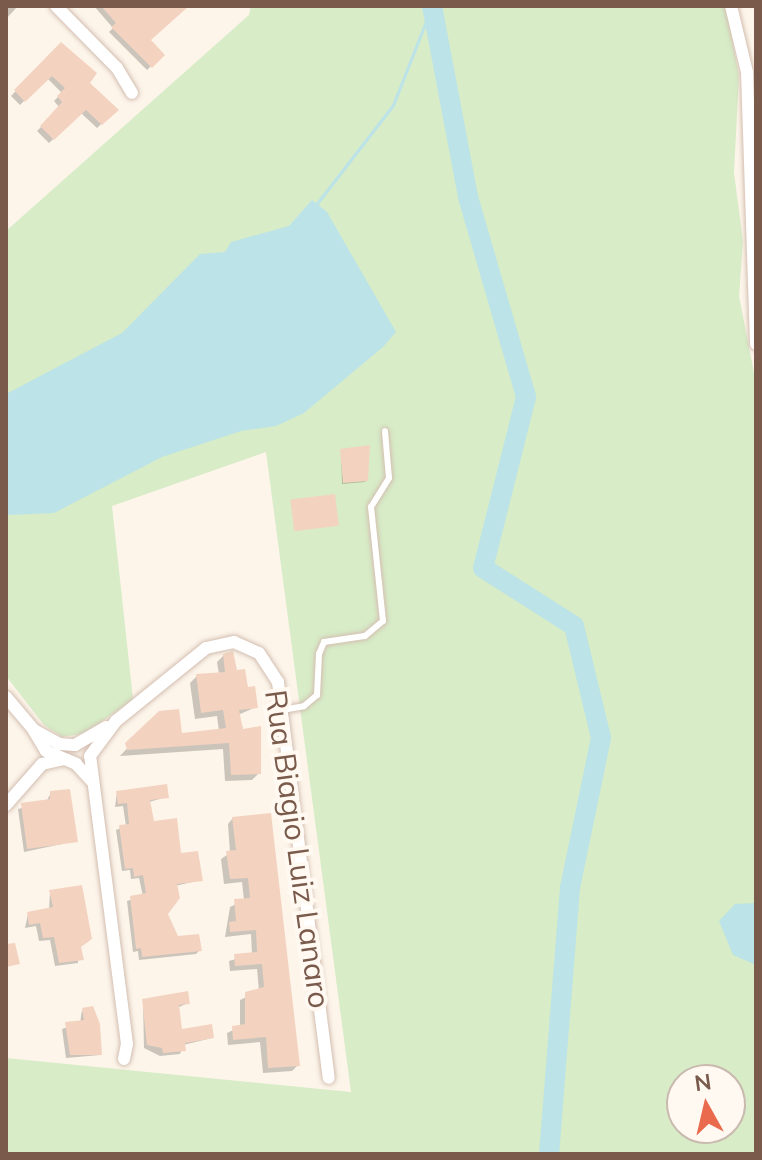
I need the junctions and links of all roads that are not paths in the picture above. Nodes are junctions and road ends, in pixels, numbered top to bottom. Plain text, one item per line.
1 (56, 6) edge
2 (731, 6) edge
3 (132, 93) dead end
4 (756, 344) edge
5 (385, 431) dead end
6 (6, 697) edge
7 (282, 710) junction
8 (116, 721) junction
9 (36, 735) junction
10 (75, 745) junction
11 (90, 756) junction
12 (63, 759) junction
13 (76, 764) junction
14 (29, 776) junction
15 (94, 784) junction
16 (6, 805) edge
17 (124, 1059) dead end
18 (329, 1078) dead end

1 - 3 street
2 - 4 street
5 - 7 lane
6 - 9 street
7 - 8 street, Rua Biagio Luiz Lanaro
7 - 18 street, Rua Biagio Luiz Lanaro
8 - 10 street, Rua Biagio Luiz Lanaro
8 - 11 street, Rua Biagio Luiz Lanaro
9 - 10 street
9 - 12 street
9 - 14 street
10 - 11 street
10 - 13 street
11 - 13 street
11 - 15 street
12 - 13 street
12 - 14 street
13 - 15 street
14 - 16 street
15 - 17 street

